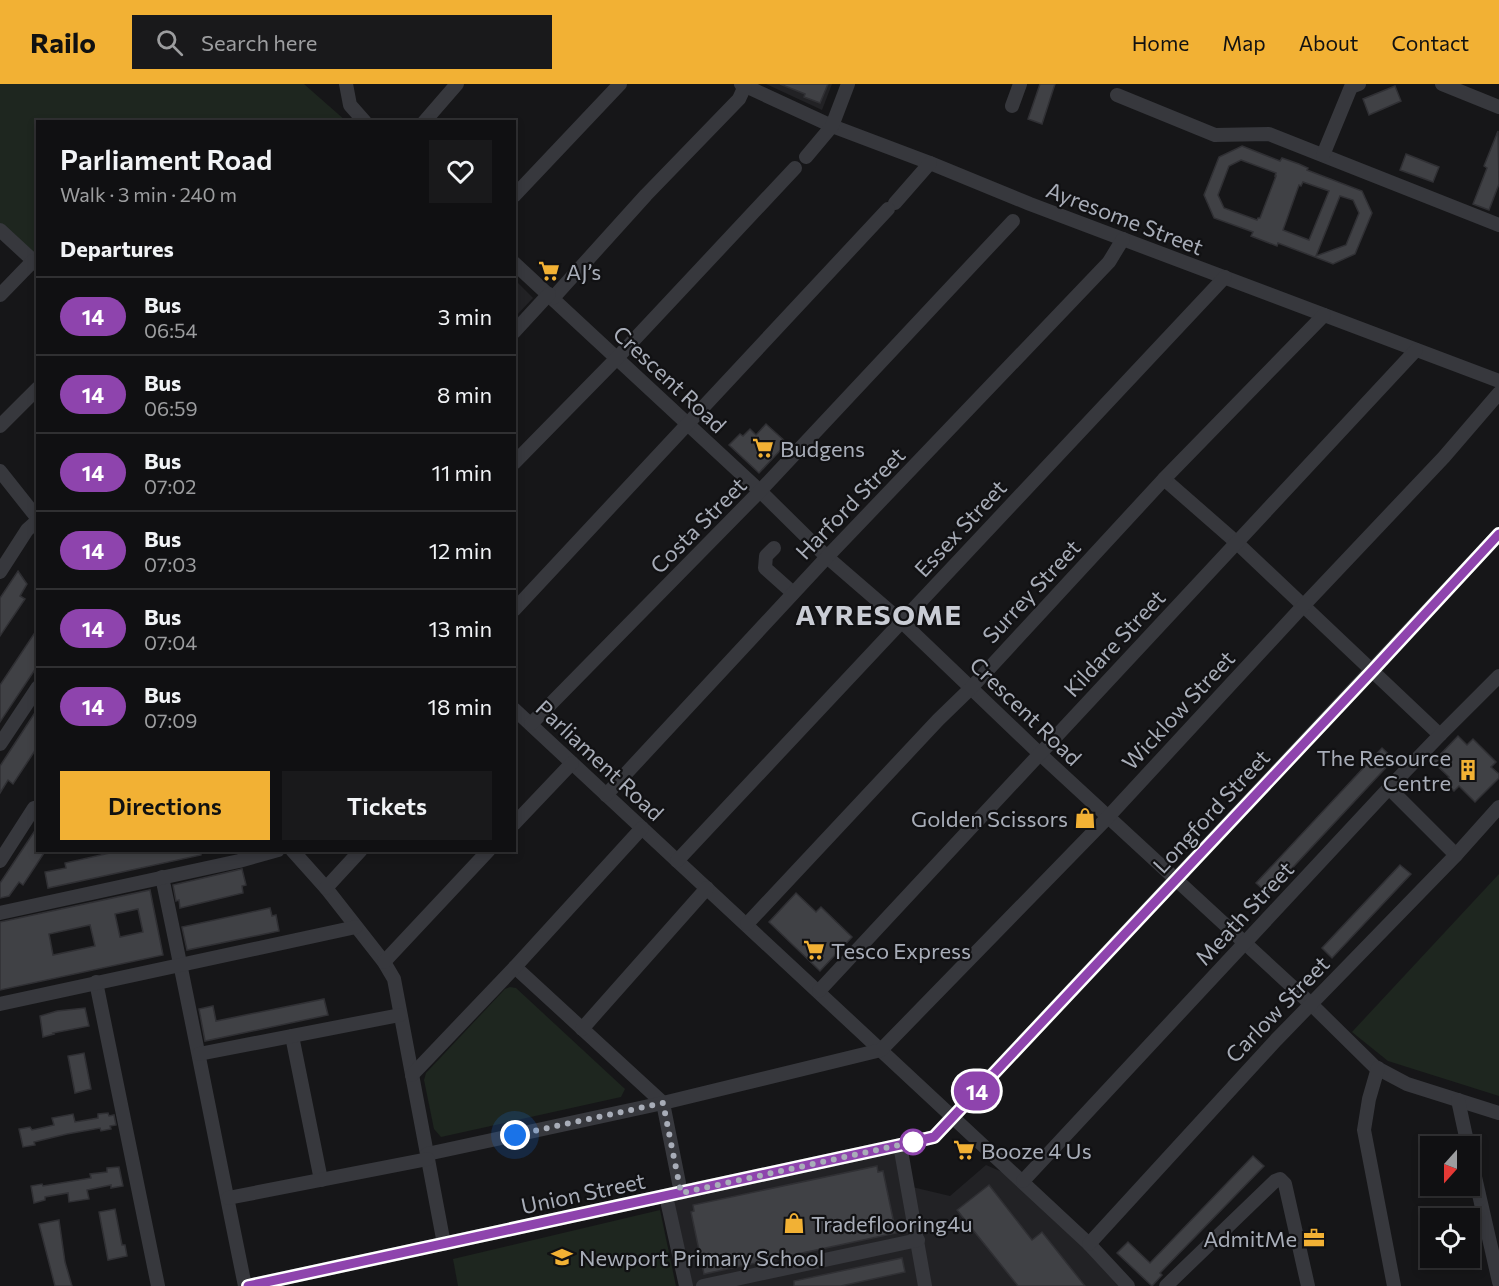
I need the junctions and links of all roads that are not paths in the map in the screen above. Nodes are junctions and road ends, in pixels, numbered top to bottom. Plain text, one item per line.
1 (346, 84) edge
2 (457, 84) edge
3 (620, 84) edge
4 (848, 84) edge
5 (1020, 84) edge
6 (1359, 84) edge
7 (1442, 84) edge
8 (743, 85) edge
9 (1117, 95) dead end
10 (1012, 106) dead end
11 (1499, 107) edge
12 (363, 120) edge
13 (426, 120) edge
14 (832, 126) junction
15 (1323, 155) junction
16 (806, 157) dead end
17 (930, 163) junction
18 (795, 168) dead end
19 (516, 194) edge
20 (1013, 220) dead end
21 (1498, 222) edge
22 (0, 230) edge
23 (1123, 239) junction
24 (35, 263) edge
25 (516, 265) edge
26 (1224, 277) junction
27 (0, 295) edge
28 (551, 296) junction
29 (1324, 315) junction
30 (516, 330) edge
31 (1416, 350) junction
32 (617, 358) junction
33 (1499, 381) edge
34 (36, 390) edge
35 (1499, 393) edge
36 (687, 424) junction
37 (0, 426) edge
38 (516, 461) edge
39 (0, 471) edge
40 (1164, 479) junction
41 (760, 491) junction
42 (36, 517) edge
43 (36, 522) edge
44 (1499, 534) edge
45 (1236, 542) junction
46 (774, 548) dead end
47 (827, 556) junction
48 (0, 572) edge
49 (793, 593) junction
50 (1303, 606) junction
51 (516, 608) edge
52 (901, 621) junction
53 (1373, 670) junction
54 (1496, 684) edge
55 (971, 688) junction
56 (36, 690) edge
57 (516, 711) edge
58 (531, 724) junction
59 (1440, 735) junction
60 (0, 744) edge
61 (1040, 754) junction
62 (572, 763) junction
63 (1389, 788) junction
64 (606, 795) junction
65 (1499, 807) edge
66 (36, 808) edge
67 (1108, 817) junction
68 (516, 822) edge
69 (642, 828) junction
70 (6, 839) edge
71 (269, 852) edge
72 (294, 852) edge
73 (359, 852) edge
74 (487, 852) edge
75 (1456, 855) junction
76 (0, 861) edge
77 (677, 861) junction
78 (162, 877) junction
79 (1176, 879) junction
80 (326, 888) junction
81 (707, 888) junction
82 (0, 913) edge
83 (747, 924) junction
84 (356, 927) junction
85 (1245, 944) junction
86 (384, 962) junction
87 (180, 965) junction
88 (515, 967) junction
89 (96, 982) junction
90 (819, 991) junction
91 (0, 1004) edge
92 (1311, 1004) junction
93 (400, 1015) junction
94 (582, 1029) junction
95 (292, 1036) junction
96 (881, 1050) junction
97 (200, 1054) junction
98 (1377, 1068) junction
99 (412, 1075) junction
100 (1458, 1100) junction
101 (663, 1103) junction
102 (1499, 1113) edge
103 (953, 1117) junction
104 (1466, 1136) edge
105 (900, 1145) junction
106 (427, 1157) junction
107 (321, 1180) junction
108 (1023, 1181) junction
109 (681, 1193) junction
110 (666, 1196) junction
111 (1479, 1196) edge
112 (228, 1197) junction
113 (918, 1240) junction
114 (444, 1244) junction
115 (1089, 1244) junction
116 (1499, 1282) edge
117 (1304, 1283) edge
118 (158, 1286) edge
119 (247, 1286) edge
120 (686, 1286) edge
121 (703, 1286) edge
122 (925, 1286) edge
123 (1128, 1286) edge
124 (1166, 1286) edge
125 (1394, 1286) edge

1 - 12 street
2 - 13 street
3 - 19 street
4 - 14 street
5 - 10 street
6 - 15 street
7 - 11 street
8 - 14 street, Ayresome Street
8 - 28 street
9 - 15 street
14 - 16 street
14 - 17 street, Ayresome Street
15 - 21 street
17 - 23 street, Ayresome Street
17 - 36 street
18 - 32 street
20 - 41 street, Costa Street
22 - 24 street
23 - 26 street, Ayresome Street
23 - 47 street, Harford Street
24 - 27 street
25 - 28 street, Crescent Road
26 - 29 street, Ayresome Street
26 - 52 street, Essex Street
28 - 30 street
28 - 32 street, Crescent Road
29 - 31 street, Ayresome Street
29 - 40 street, Surrey Street
31 - 33 street, Ayresome Street
31 - 45 street, Kildare Street
32 - 36 street, Crescent Road
32 - 38 street
34 - 37 street
35 - 50 street, Wicklow Street
36 - 41 street, Crescent Road
36 - 51 street
39 - 42 street
40 - 45 street
40 - 55 street, Surrey Street
41 - 47 street, Crescent Road
41 - 58 street, Costa Street
43 - 48 street
44 - 53 street, Longford Street
45 - 50 street
45 - 61 street, Kildare Street
46 - 49 street
47 - 49 street, Harford Street
47 - 52 street, Crescent Road
49 - 64 street, Harford Street
50 - 53 street
50 - 67 street, Wicklow Street
52 - 55 street, Crescent Road
52 - 77 street, Essex Street
53 - 59 street
53 - 79 street, Longford Street
54 - 59 street, Meath Street
55 - 61 street, Crescent Road
55 - 83 street, Surrey Street
56 - 60 street
57 - 58 street, Parliament Road
58 - 62 street, Parliament Road
59 - 63 street, Meath Street
61 - 67 street, Crescent Road
61 - 90 street, Kildare Street
62 - 64 street, Parliament Road
62 - 68 street
63 - 75 street
63 - 85 street, Meath Street
64 - 69 street, Parliament Road
65 - 75 street, Carlow Street
66 - 70 street
67 - 79 street, Crescent Road
67 - 96 street, Wicklow Street
69 - 77 street, Parliament Road
69 - 88 street
70 - 76 street
71 - 78 street
72 - 80 street
73 - 80 street
74 - 86 street
75 - 92 street, Carlow Street
77 - 81 street, Parliament Road
78 - 82 street
78 - 87 street
79 - 85 street, Crescent Road
79 - 103 street, Longford Street
80 - 84 street
81 - 83 street, Parliament Road
81 - 94 street
83 - 90 street, Parliament Road
84 - 86 street
84 - 87 street
85 - 92 street, Crescent Road
85 - 108 street, Meath Street
86 - 93 street
87 - 89 street
87 - 97 street
88 - 94 street
88 - 99 street
89 - 91 street
89 - 118 street
90 - 96 street, Parliament Road
92 - 98 street, Crescent Road
92 - 115 street, Carlow Street
93 - 95 street
93 - 99 street
94 - 101 street
95 - 97 street
95 - 107 street
96 - 101 street
96 - 103 street, Parliament Road
97 - 112 street
98 - 100 street, Crescent Road
98 - 125 street
99 - 106 street
100 - 102 street, Crescent Road
100 - 104 street
101 - 106 street
101 - 109 street
103 - 105 street, Union Street
103 - 108 street, Parliament Road
105 - 109 street, Union Street
105 - 113 street
106 - 107 street
106 - 114 street
107 - 112 street
108 - 115 street, Parliament Road
109 - 110 street, Union Street
110 - 114 street, Union Street
110 - 120 street
111 - 116 street
112 - 119 street
113 - 121 street
113 - 122 street
114 - 119 street, Union Street
115 - 123 street, Parliament Road
117 - 124 street

